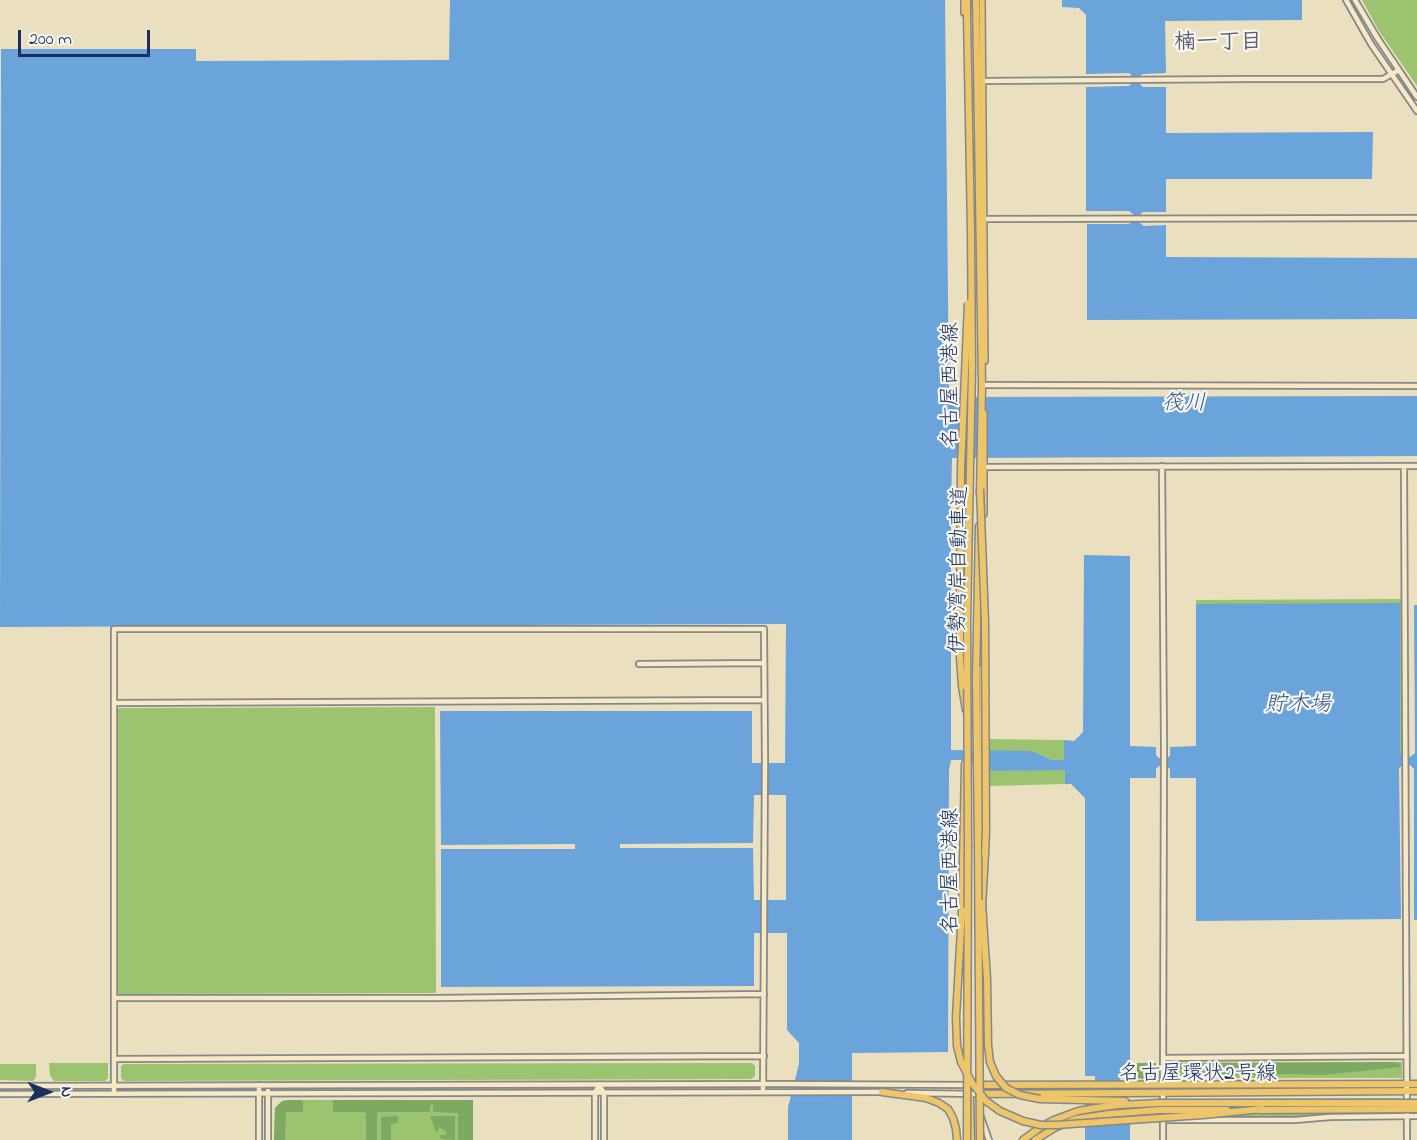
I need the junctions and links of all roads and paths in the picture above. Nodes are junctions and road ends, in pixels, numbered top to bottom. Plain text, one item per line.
1 (965, 0) edge
2 (976, 0) edge
3 (982, 0) edge
4 (1346, 0) edge
5 (1355, 0) edge
6 (1399, 70) junction
7 (1392, 74) junction
8 (981, 81) junction
9 (1417, 97) edge
10 (1417, 111) edge
11 (1417, 218) edge
12 (984, 219) junction
13 (971, 231) junction
14 (985, 385) junction
15 (1417, 386) edge
16 (1162, 466) junction
17 (1404, 466) junction
18 (1417, 466) edge
19 (984, 467) junction
20 (980, 489) junction
21 (764, 663) junction
22 (639, 664) dead end
23 (764, 700) junction
24 (114, 703) junction
25 (968, 740) junction
26 (978, 846) junction
27 (982, 916) junction
28 (764, 994) junction
29 (114, 998) junction
30 (764, 1056) junction
31 (1407, 1056) junction
32 (1163, 1058) junction
33 (115, 1059) junction
34 (763, 1084) junction
35 (1163, 1084) junction
36 (1417, 1084) edge
37 (259, 1085) junction
38 (268, 1085) junction
39 (599, 1085) junction
40 (970, 1085) junction
41 (979, 1085) junction
42 (0, 1086) edge
43 (114, 1086) junction
44 (1407, 1088) junction
45 (1082, 1089) junction
46 (1417, 1091) edge
47 (763, 1092) junction
48 (882, 1092) junction
49 (1163, 1092) junction
50 (114, 1093) junction
51 (259, 1093) junction
52 (268, 1093) junction
53 (595, 1093) junction
54 (604, 1093) junction
55 (0, 1094) edge
56 (970, 1094) junction
57 (979, 1094) junction
58 (1159, 1102) junction
59 (1417, 1103) edge
60 (1417, 1109) edge
61 (1262, 1110) junction
62 (1407, 1116) junction
63 (1417, 1116) edge
64 (1163, 1120) junction
65 (260, 1140) edge
66 (268, 1140) edge
67 (595, 1140) edge
68 (604, 1140) edge
69 (957, 1140) edge
70 (969, 1140) edge
71 (980, 1140) edge
72 (989, 1140) edge
73 (1023, 1140) edge
74 (1035, 1140) edge
75 (1164, 1140) edge
76 (1407, 1140) edge

1 - 13 highway, 伊勢湾岸自動車道, bridge
1 - 25 main road, 名古屋西港線, bridge
2 - 20 highway, 伊勢湾岸自動車道
3 - 8 main road, 名古屋西港線
4 - 7 street
5 - 6 street
6 - 7 street
6 - 9 street
7 - 8 street
7 - 10 street
8 - 12 main road, 名古屋西港線
11 - 12 street
12 - 14 main road, 名古屋西港線
13 - 25 highway, 伊勢湾岸自動車道, bridge
13 - 25 highway, bridge
14 - 15 street
14 - 19 main road, 名古屋西港線
16 - 17 street
16 - 19 street
16 - 32 street
17 - 18 street
17 - 31 street
19 - 27 main road, 名古屋西港線, bridge
20 - 26 highway, 伊勢湾岸自動車道, bridge
20 - 27 highway, bridge
21 - 22 street
21 - 23 street
21 - 24 street
23 - 24 street
23 - 28 street
24 - 29 street
25 - 40 main road, 名古屋西港線, bridge
25 - 61 highway, bridge
25 - 70 highway, 伊勢湾岸自動車道, bridge
26 - 58 highway, bridge
26 - 71 highway, 伊勢湾岸自動車道, bridge
27 - 41 main road, 名古屋西港線
28 - 29 street
28 - 30 street
29 - 33 street
30 - 33 street
30 - 34 street
31 - 32 street
31 - 44 street
32 - 35 street
33 - 43 street
34 - 39 street
34 - 40 street
34 - 47 street
35 - 44 highway, 名古屋環状2号線
35 - 45 highway, 名古屋環状2号線
36 - 44 highway, 名古屋環状2号線
37 - 38 street
37 - 43 street
37 - 51 street
38 - 39 street
38 - 52 street
39 - 53 street
39 - 54 street
40 - 41 street
40 - 56 main road, 名古屋西港線
41 - 45 highway, 名古屋環状2号線
41 - 57 street
42 - 43 street
43 - 50 street
44 - 46 highway, 名古屋環状2号線
44 - 49 highway, 名古屋環状2号線
44 - 62 street
45 - 49 highway, 名古屋環状2号線
45 - 57 highway, 名古屋環状2号線
47 - 48 street
47 - 54 street
48 - 56 street
48 - 69 highway
49 - 64 street
50 - 51 street
50 - 55 street
51 - 52 street
51 - 65 street
52 - 53 street
52 - 66 street
53 - 54 street
53 - 67 street
54 - 68 street
56 - 57 street
56 - 70 highway
57 - 72 street
58 - 59 highway, bridge
58 - 73 highway, bridge
60 - 61 highway, bridge
61 - 74 highway, bridge
62 - 63 street
62 - 64 street
62 - 76 street
64 - 75 street

